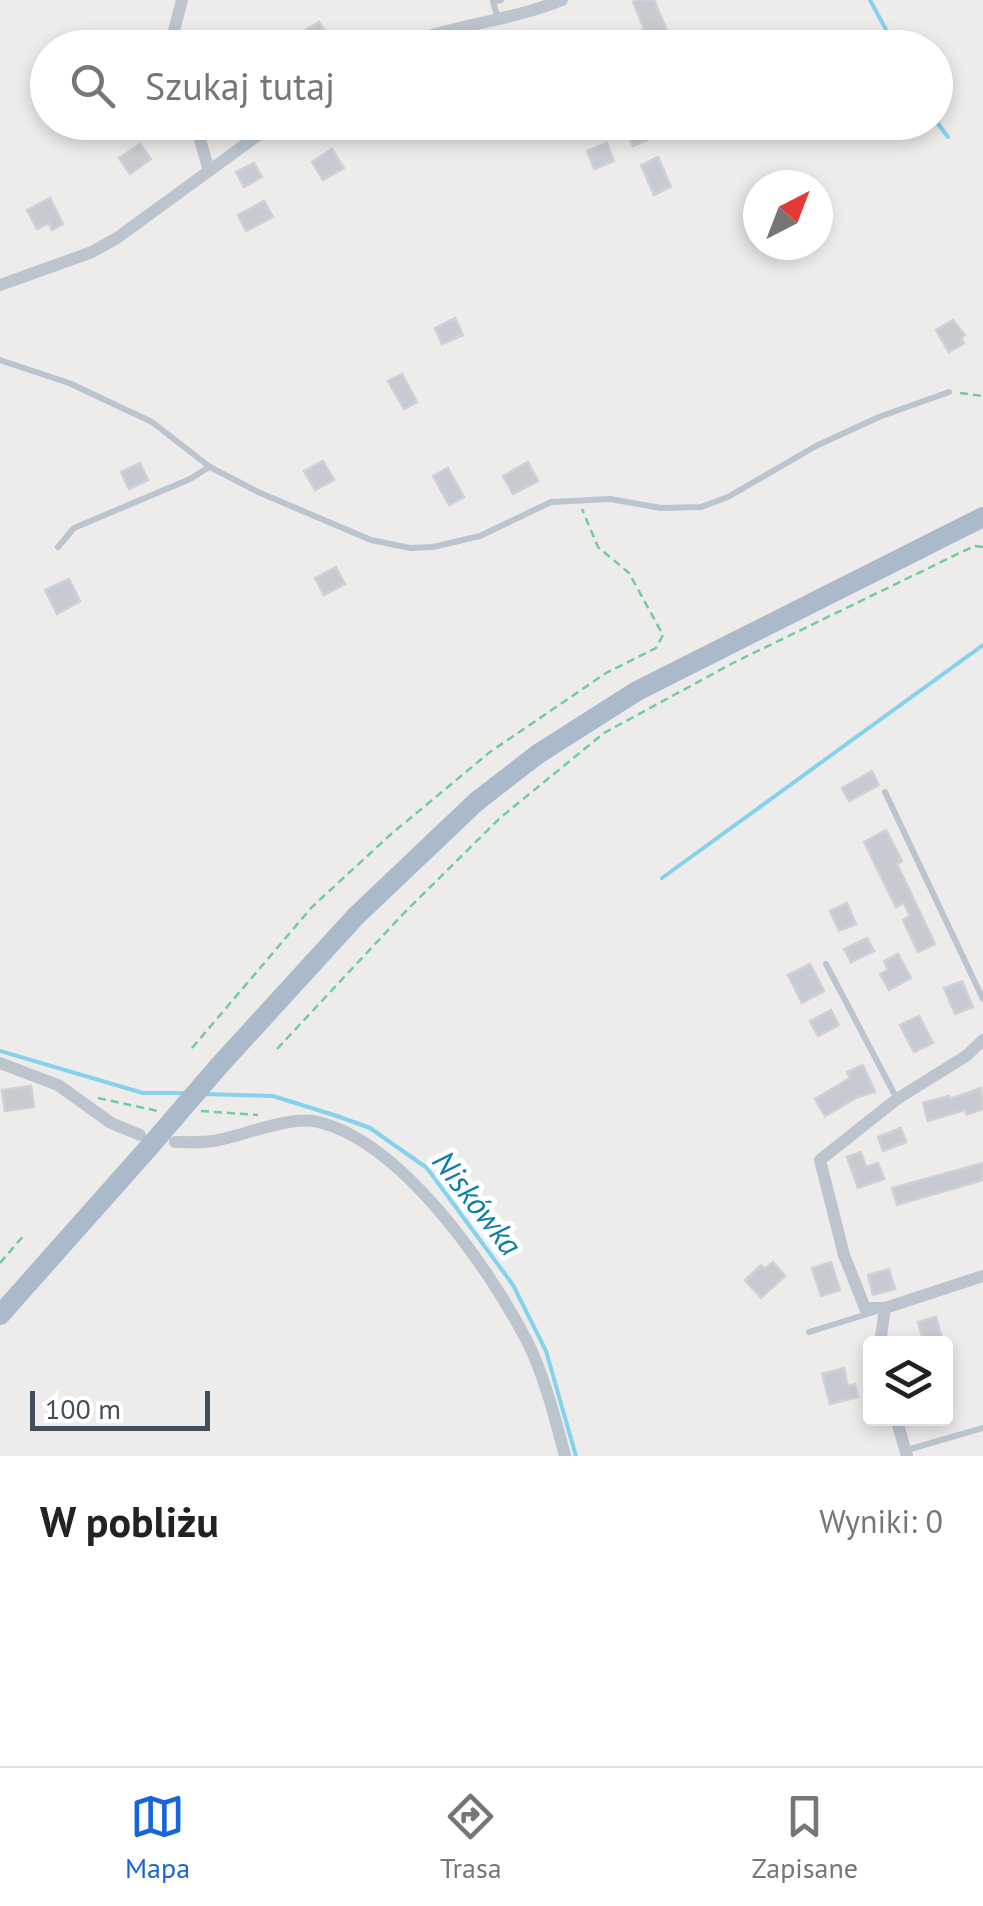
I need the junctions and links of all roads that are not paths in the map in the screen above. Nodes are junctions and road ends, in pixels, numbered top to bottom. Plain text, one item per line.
1 (182, 0) edge
2 (501, 0) edge
3 (562, 0) edge
4 (535, 6) edge
5 (498, 20) junction
6 (176, 30) edge
7 (461, 30) edge
8 (200, 140) edge
9 (251, 140) edge
10 (209, 171) junction
11 (0, 285) edge
12 (0, 360) edge
13 (948, 392) road end
14 (210, 466) junction
15 (983, 517) edge
16 (58, 547) dead end
17 (885, 792) dead end
18 (826, 964) dead end
19 (983, 999) edge
20 (983, 1040) edge
21 (0, 1062) edge
22 (897, 1099) junction
23 (146, 1140) junction
24 (175, 1142) dead end
25 (983, 1276) edge
26 (885, 1308) junction
27 (0, 1315) edge
28 (809, 1332) dead end
29 (881, 1336) edge
30 (898, 1426) edge
31 (983, 1428) edge
32 (906, 1453) edge
33 (565, 1456) edge

1 - 6 street
2 - 5 lane
3 - 4 street
4 - 5 street
5 - 7 street
8 - 10 street
9 - 10 street
10 - 11 street
12 - 14 lane
13 - 14 lane
14 - 16 lane
15 - 23 main road, bridge
17 - 19 lane
18 - 22 lane
20 - 22 street
21 - 23 street
22 - 26 street
23 - 27 main road
24 - 33 street
25 - 26 street
26 - 28 lane
26 - 29 street
30 - 32 street
31 - 32 lane

